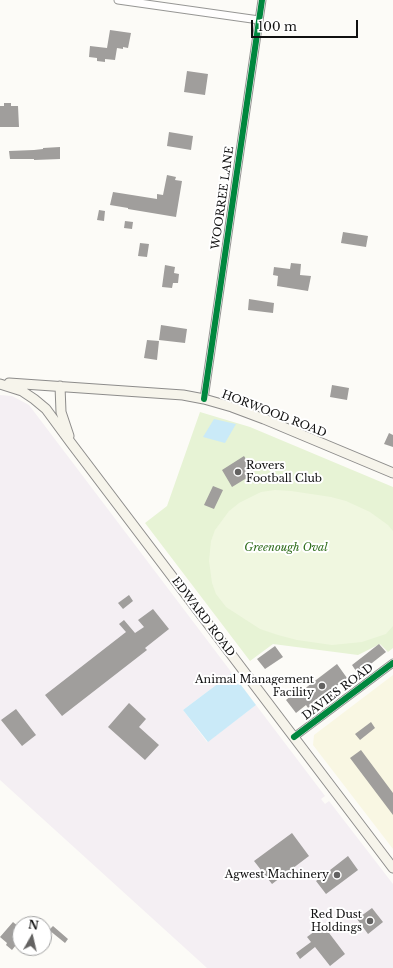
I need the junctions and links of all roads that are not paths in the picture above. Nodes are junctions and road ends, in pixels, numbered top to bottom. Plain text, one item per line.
1 (118, 0) edge
2 (262, 0) edge
3 (260, 20) junction
4 (0, 384) edge
5 (60, 386) junction
6 (204, 399) junction
7 (71, 443) junction
8 (393, 473) edge
9 (393, 663) edge
10 (294, 737) junction
11 (393, 868) edge

1 - 3 street
2 - 3 street, WOORREE LANE
3 - 6 street, WOORREE LANE
4 - 5 main road, HORWOOD ROAD
4 - 7 main road, EDWARD ROAD
5 - 6 main road, HORWOOD ROAD
5 - 7 main road, EDWARD ROAD
6 - 8 main road, HORWOOD ROAD
7 - 10 main road, EDWARD ROAD
9 - 10 street, DAVIES ROAD
10 - 11 main road, EDWARD ROAD

